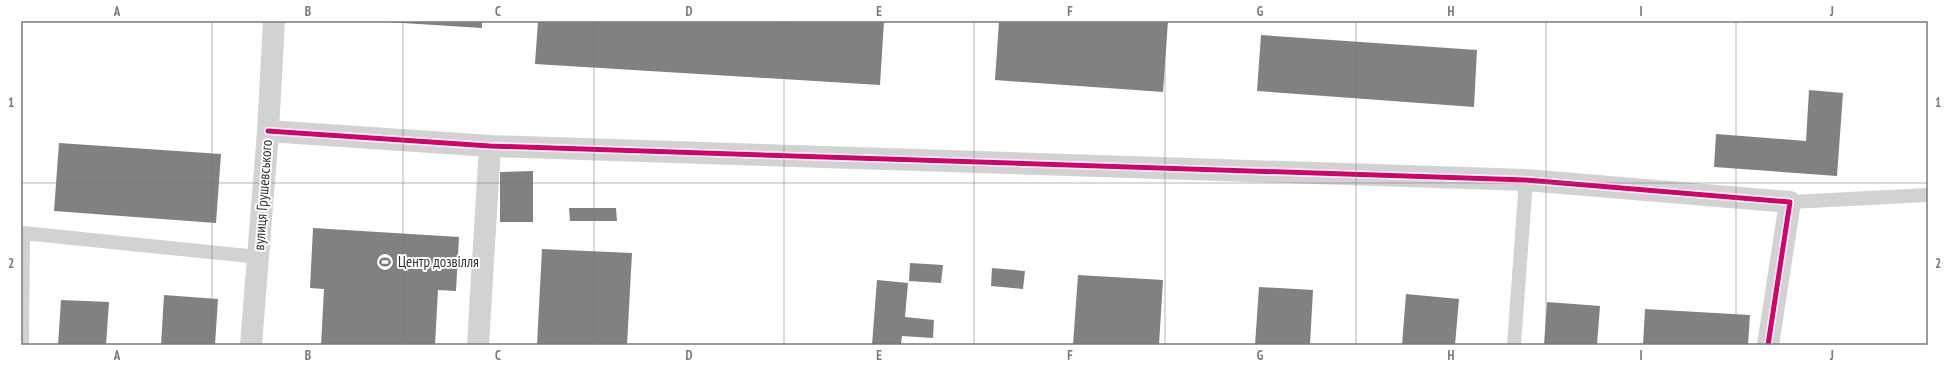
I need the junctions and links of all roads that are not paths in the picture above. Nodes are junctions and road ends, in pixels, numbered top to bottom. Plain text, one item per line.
1 (274, 21) edge
2 (268, 131) junction
3 (490, 146) junction
4 (1526, 180) junction
5 (1928, 195) edge
6 (1790, 202) junction
7 (259, 258) junction
8 (22, 345) edge
9 (251, 345) edge
10 (478, 345) edge
11 (1514, 345) edge
12 (1768, 345) edge

1 - 2 street, вулиця Грушевського
2 - 3 street
2 - 7 street, вулиця Грушевського
3 - 4 street
3 - 10 street
4 - 6 street
4 - 11 lane
5 - 6 lane
6 - 12 street
7 - 8 lane
7 - 9 street, вулиця Грушевського

